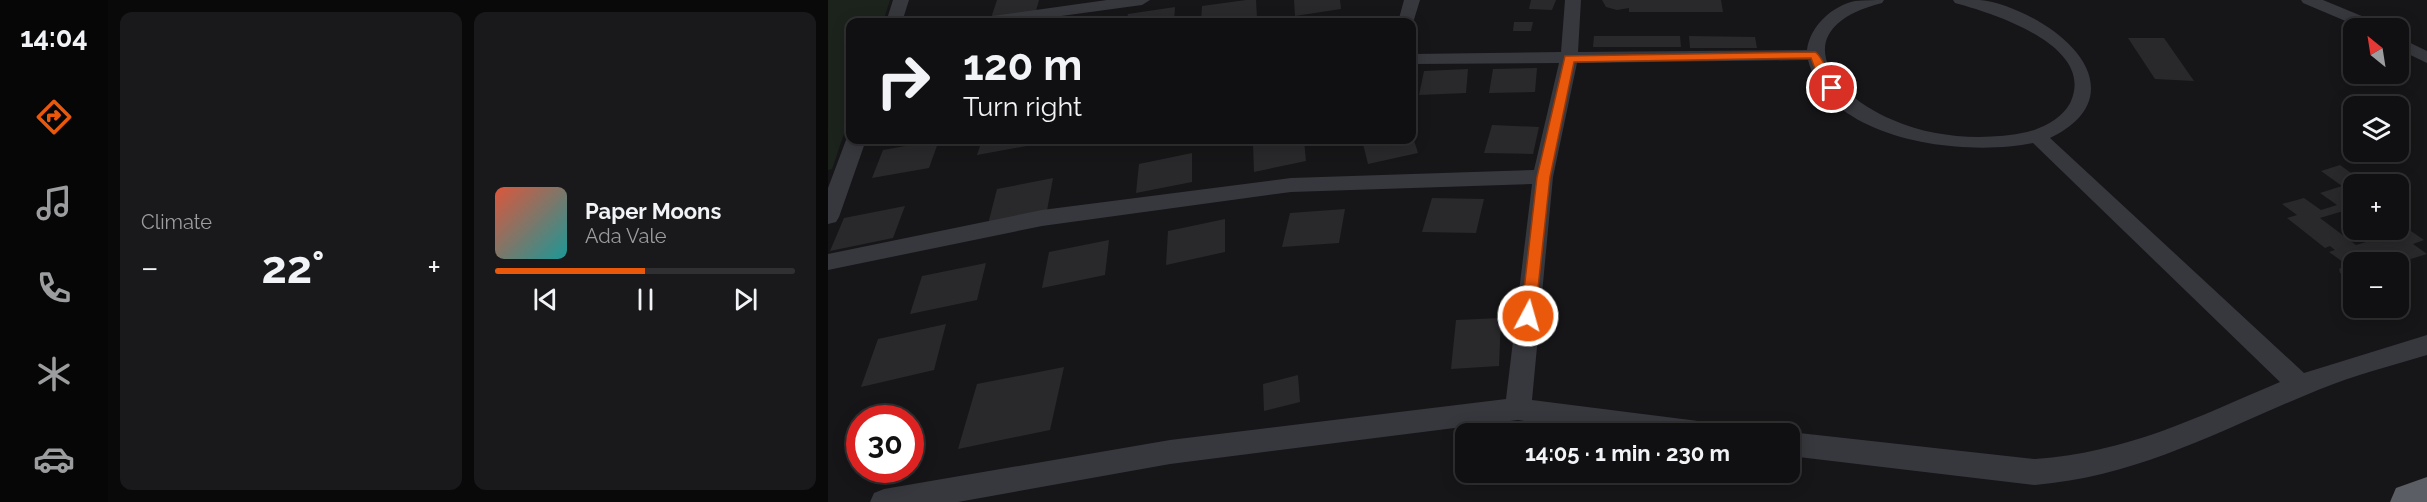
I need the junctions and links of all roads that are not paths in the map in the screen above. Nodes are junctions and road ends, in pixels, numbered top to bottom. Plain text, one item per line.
1 (902, 0) edge
2 (1142, 0) edge
3 (1412, 0) edge
4 (1573, 0) edge
5 (1876, 0) edge
6 (1961, 0) edge
7 (2309, 0) edge
8 (1994, 4) edge
9 (1061, 11) edge
10 (895, 18) edge
11 (1013, 18) edge
12 (1407, 18) edge
13 (2351, 18) edge
14 (2409, 48) edge
15 (1815, 55) junction
16 (2427, 58) edge
17 (1416, 59) edge
18 (1569, 59) junction
19 (2037, 136) junction
20 (855, 144) edge
21 (1543, 177) junction
22 (828, 217) edge
23 (828, 262) edge
24 (2427, 345) edge
25 (2300, 385) junction
26 (1518, 409) junction
27 (1623, 423) edge
28 (1800, 445) edge
29 (2427, 496) edge
30 (884, 502) edge
31 (2411, 502) edge

1 - 10 street
2 - 9 street
3 - 12 street
4 - 18 street
5 - 15 street
6 - 8 street
7 - 13 street
8 - 19 street
9 - 11 street
14 - 16 street
15 - 18 street
15 - 19 street
17 - 18 street
18 - 21 street
19 - 25 street
20 - 22 street
21 - 23 street
21 - 26 street
24 - 25 street
25 - 28 street
26 - 27 street
26 - 30 street
29 - 31 highway

